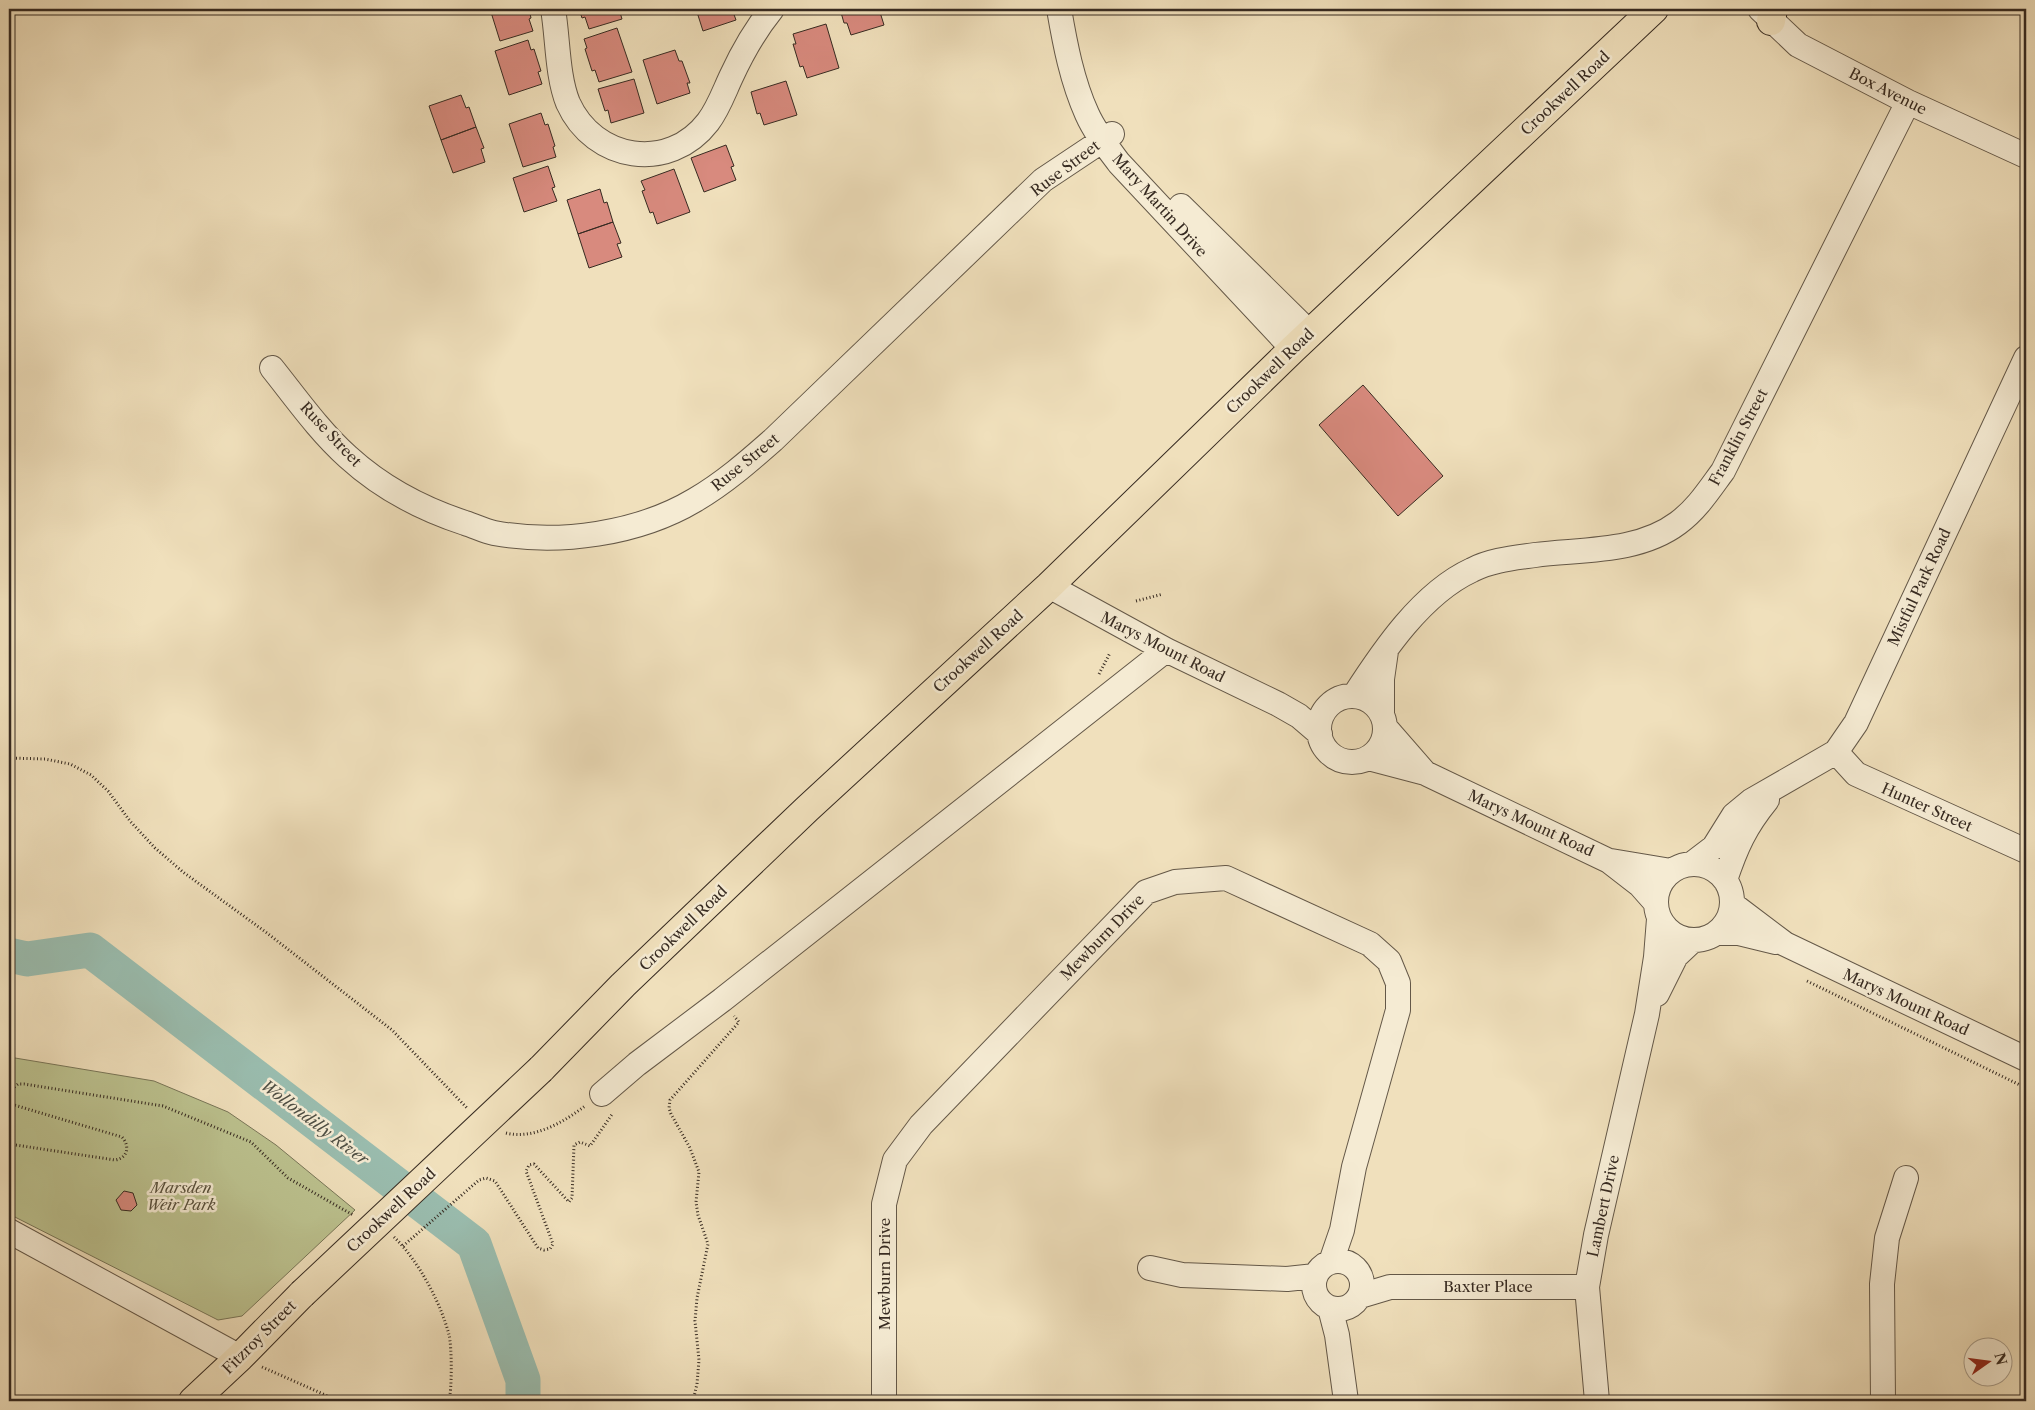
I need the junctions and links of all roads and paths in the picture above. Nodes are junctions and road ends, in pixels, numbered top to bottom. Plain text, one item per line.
1 (552, 9) edge
2 (772, 9) edge
3 (1059, 9) edge
4 (1068, 9) edge
5 (1654, 9) edge
6 (1768, 13) edge
7 (1908, 102) junction
8 (1107, 137) junction
9 (2026, 156) edge
10 (1301, 341) junction
11 (2026, 358) edge
12 (272, 368) dead end
13 (1049, 586) junction
14 (1164, 594) dead end
15 (1136, 601) dead end
16 (1387, 647) junction
17 (1166, 650) junction
18 (1110, 653) dead end
19 (1097, 677) dead end
20 (1343, 699) junction
21 (1278, 704) junction
22 (1384, 721) junction
23 (1320, 734) junction
24 (1836, 752) junction
25 (9, 758) edge
26 (1368, 758) junction
27 (1425, 773) junction
28 (1778, 787) junction
29 (2026, 851) edge
30 (1609, 861) junction
31 (1693, 864) junction
32 (1671, 871) junction
33 (1725, 880) junction
34 (1732, 904) junction
35 (1657, 911) junction
36 (1716, 933) junction
37 (1693, 940) junction
38 (1785, 944) junction
39 (1803, 979) dead end
40 (727, 1012) junction
41 (1647, 1014) junction
42 (2026, 1059) edge
43 (2026, 1088) edge
44 (610, 1100) junction
45 (473, 1114) dead end
46 (499, 1131) dead end
47 (9, 1144) edge
48 (1906, 1178) dead end
49 (362, 1219) dead end
50 (9, 1231) edge
51 (386, 1233) dead end
52 (403, 1246) junction
53 (1150, 1268) dead end
54 (1338, 1285) junction
55 (1587, 1287) junction
56 (302, 1294) joint
57 (240, 1357) junction
58 (193, 1401) edge
59 (339, 1401) edge
60 (449, 1401) edge
61 (693, 1401) edge
62 (884, 1401) edge
63 (1346, 1401) edge
64 (1597, 1401) edge
65 (1883, 1401) edge

1 - 2 street
3 - 8 street, Mary Martin Drive
4 - 8 street, Mary Martin Drive
5 - 10 main road, Crookwell Road
6 - 7 street, Box Avenue
7 - 9 street, Box Avenue
7 - 16 street, Franklin Street
8 - 10 street, Mary Martin Drive
8 - 12 street, Ruse Street
10 - 13 main road, Crookwell Road
11 - 24 street, Mistful Park Road
13 - 17 street, Marys Mount Road
13 - 56 main road, Crookwell Road, bridge
14 - 15 path
16 - 20 street, Franklin Street
16 - 22 street
17 - 21 street, Marys Mount Road
17 - 40 street
18 - 19 path
20 - 21 street, Marys Mount Road
20 - 22 street
20 - 23 street
21 - 23 street, Marys Mount Road
22 - 26 street
22 - 27 street, Marys Mount Road
23 - 26 street
24 - 28 street, Mistful Park Road
24 - 29 street, Hunter Street
25 - 45 path
26 - 27 street, Marys Mount Road
27 - 30 street, Marys Mount Road
28 - 31 street, Mistful Park Road
28 - 33 street, Mistful Park Road
30 - 32 street, Marys Mount Road
30 - 35 street, Marys Mount Road
31 - 32 street
31 - 33 street
32 - 35 street
33 - 34 street
34 - 36 street
34 - 38 street, Marys Mount Road
35 - 37 street
35 - 41 street, Lambert Drive
36 - 37 street
36 - 38 street, Marys Mount Road
37 - 41 street, Lambert Drive
38 - 42 street, Marys Mount Road
39 - 43 path
40 - 44 street
40 - 61 path
41 - 55 street, Lambert Drive
44 - 46 path
44 - 52 path
47 - 49 path
48 - 65 street
50 - 57 street
51 - 52 path
52 - 60 path
53 - 54 street, Baxter Place
54 - 55 street, Baxter Place
54 - 62 street, Mewburn Drive
54 - 63 street, Mewburn Drive
55 - 64 street, Lambert Drive
56 - 57 main road, Fitzroy Street
57 - 58 main road, Fitzroy Street
57 - 59 path

